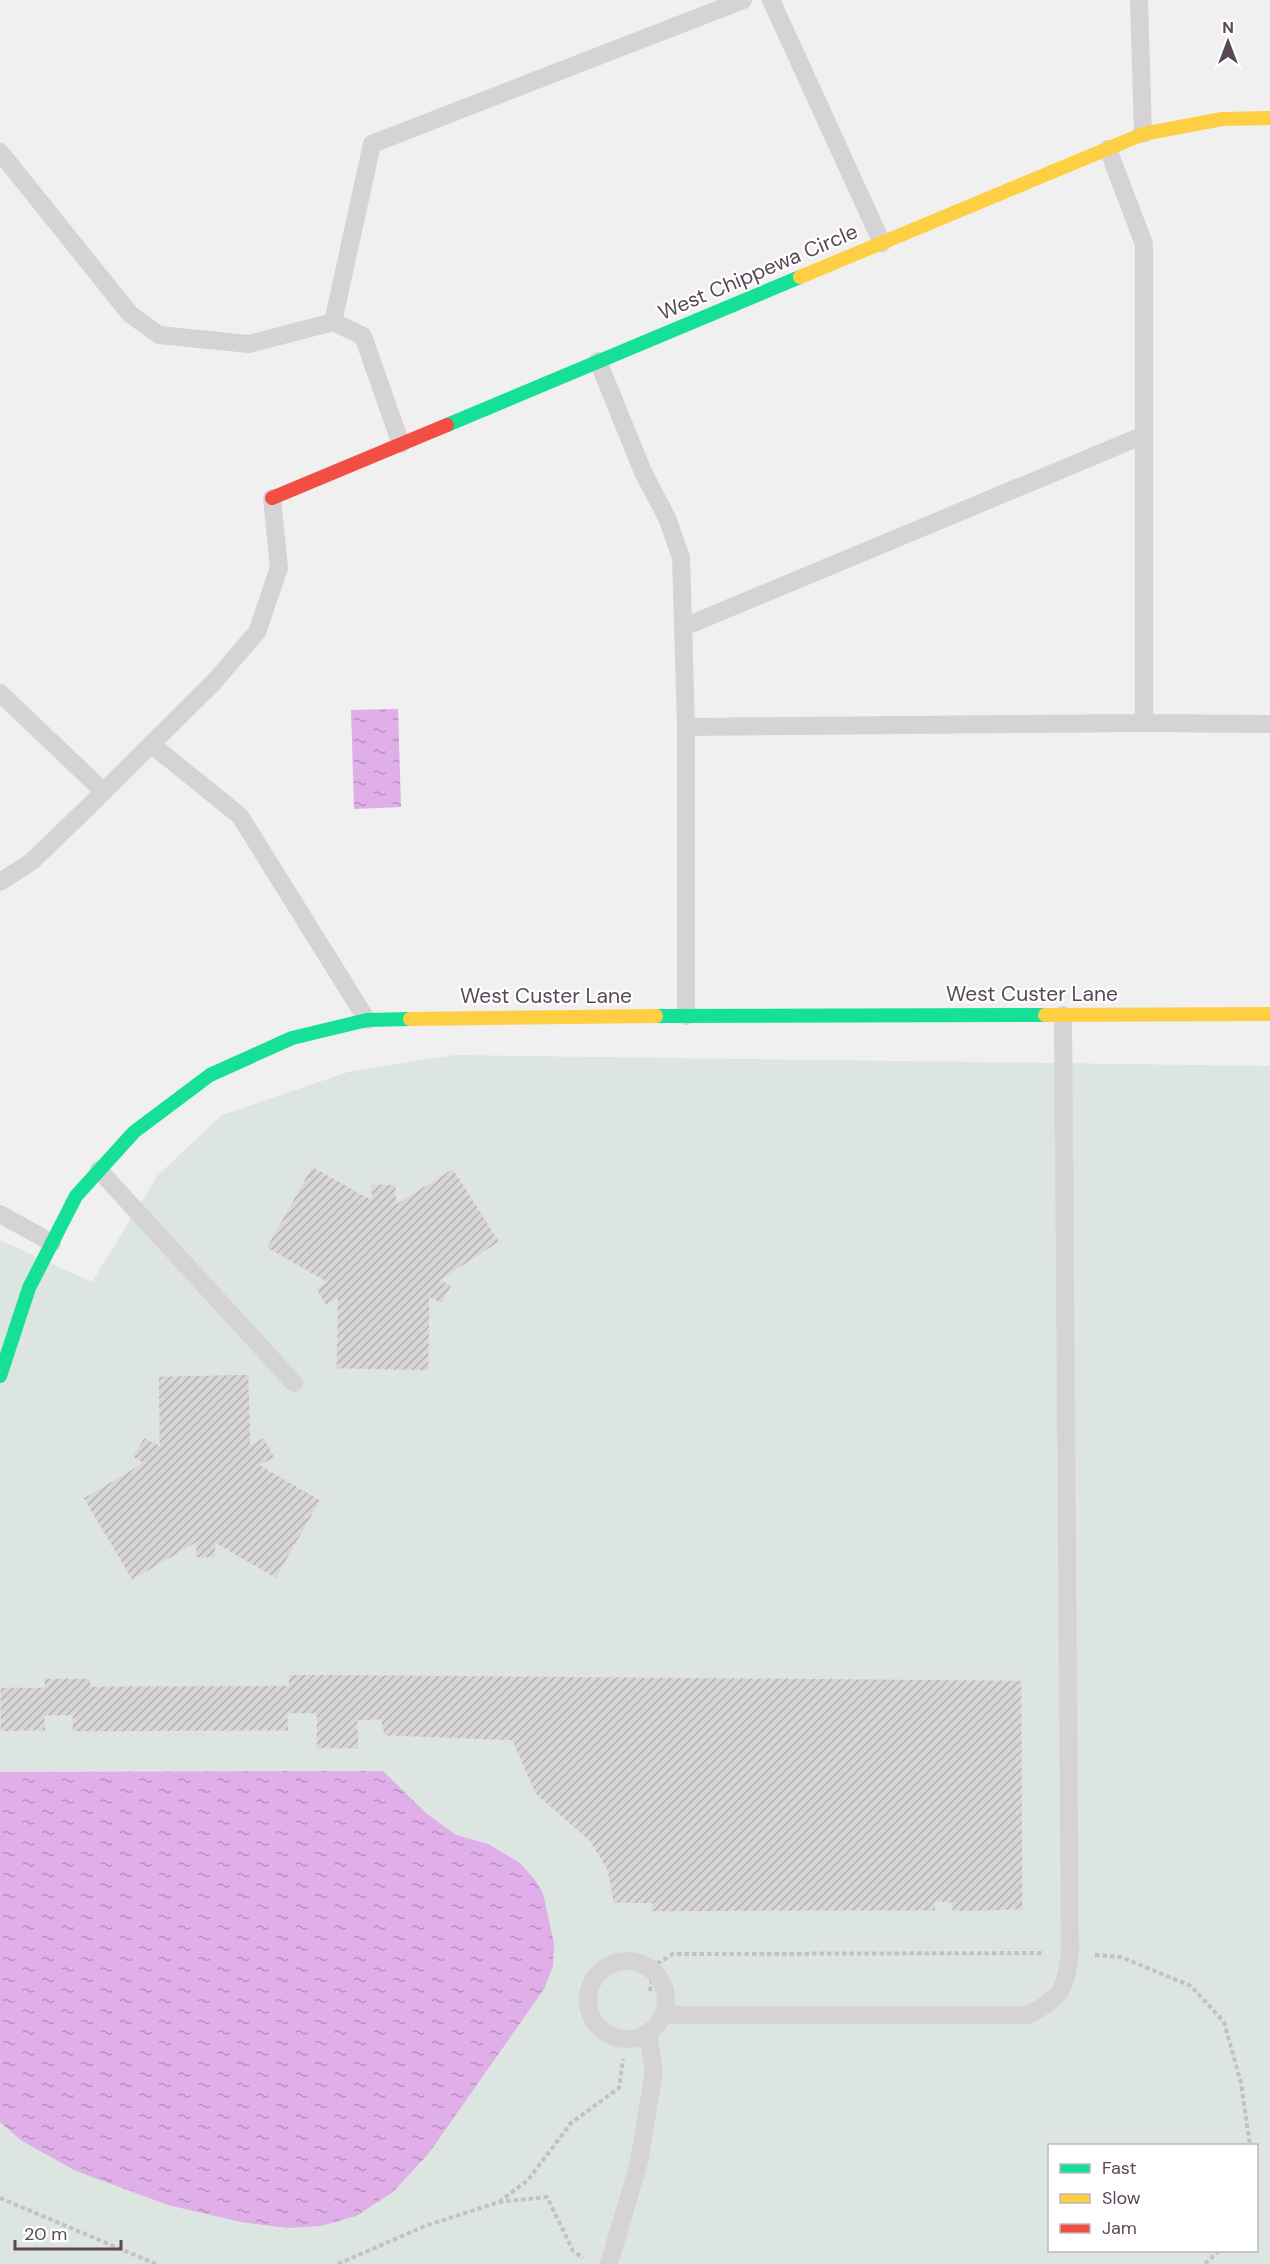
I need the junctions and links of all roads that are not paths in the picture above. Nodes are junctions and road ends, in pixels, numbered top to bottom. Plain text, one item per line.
1 (743, 0) edge
2 (771, 0) edge
3 (1139, 0) edge
4 (1270, 118) edge
5 (1143, 134) junction
6 (1108, 149) junction
7 (0, 152) edge
8 (882, 243) junction
9 (333, 322) junction
10 (598, 361) junction
11 (1144, 435) junction
12 (401, 444) junction
13 (272, 498) joint
14 (684, 627) junction
15 (0, 693) edge
16 (1144, 723) junction
17 (1270, 724) edge
18 (686, 727) junction
19 (151, 744) junction
20 (103, 791) junction
21 (0, 882) edge
22 (1270, 1014) edge
23 (1063, 1015) junction
24 (686, 1016) junction
25 (367, 1020) junction
26 (99, 1170) junction
27 (0, 1214) edge
28 (52, 1243) junction
29 (0, 1376) edge
30 (294, 1383) dead end
31 (663, 2015) junction
32 (648, 2034) junction
33 (609, 2264) edge

1 - 9 lane
2 - 8 lane
3 - 5 lane
4 - 5 street, West Chippewa Circle
5 - 6 street, West Chippewa Circle
6 - 8 street, West Chippewa Circle
6 - 11 lane
7 - 9 lane
8 - 10 street, West Chippewa Circle
9 - 12 lane
10 - 12 street, West Chippewa Circle
10 - 14 lane
11 - 14 lane
11 - 16 lane
12 - 13 street, West Chippewa Circle
13 - 19 lane
14 - 18 lane
15 - 20 lane
16 - 17 lane
16 - 18 lane
18 - 24 lane
19 - 20 lane
19 - 25 lane
20 - 21 lane
22 - 23 street, West Custer Lane
23 - 24 street, West Custer Lane
23 - 31 lane
24 - 25 street, West Custer Lane
25 - 26 street, West Custer Lane
26 - 28 street, West Custer Lane
26 - 30 lane
27 - 28 lane
28 - 29 street, West Custer Lane
31 - 32 lane
31 - 32 lane
32 - 33 lane

